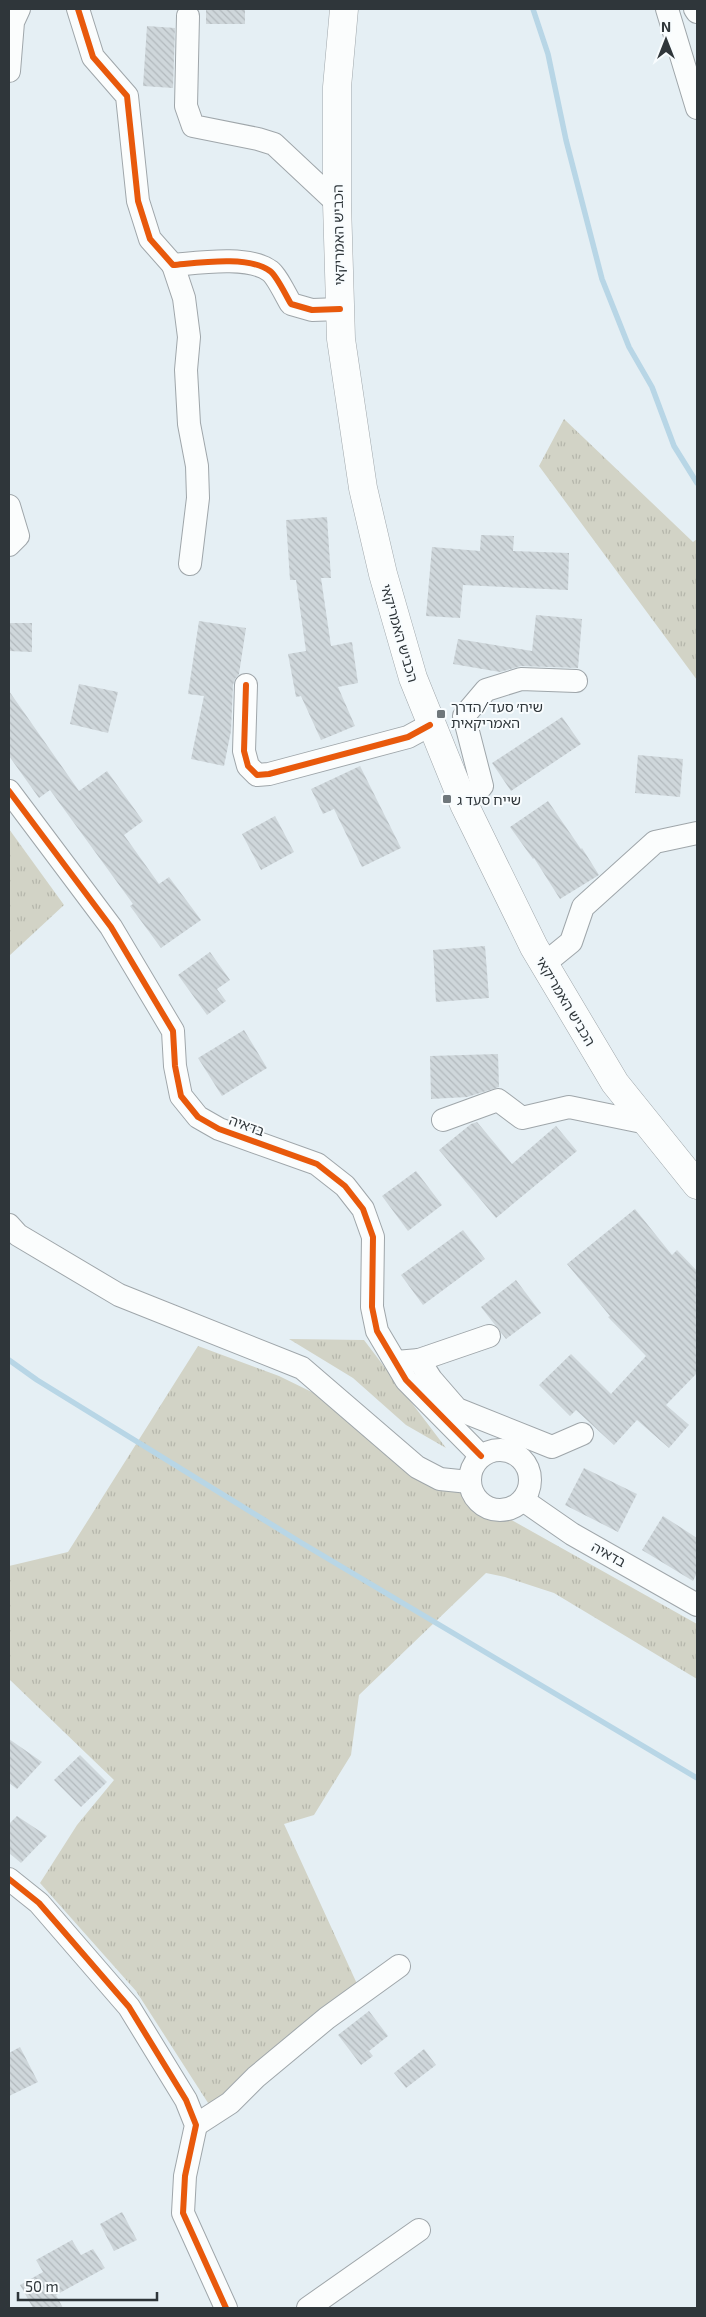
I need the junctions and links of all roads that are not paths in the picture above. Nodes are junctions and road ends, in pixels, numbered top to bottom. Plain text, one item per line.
1 (78, 9) edge
2 (344, 9) edge
3 (667, 9) edge
4 (695, 9) edge
5 (16, 10) edge
6 (697, 12) edge
7 (188, 16) dead end
8 (9, 72) edge
9 (697, 108) edge
10 (337, 203) junction
11 (173, 265) junction
12 (340, 309) junction
13 (9, 506) edge
14 (9, 545) edge
15 (190, 564) dead end
16 (576, 681) dead end
17 (246, 685) dead end
18 (430, 725) junction
19 (9, 791) edge
20 (464, 804) junction
21 (697, 833) edge
22 (544, 964) junction
23 (443, 1120) dead end
24 (647, 1123) junction
25 (697, 1185) edge
26 (9, 1225) edge
27 (489, 1336) dead end
28 (419, 1360) junction
29 (396, 1362) junction
30 (582, 1434) dead end
31 (481, 1456) junction
32 (469, 1482) junction
33 (523, 1500) junction
34 (697, 1605) edge
35 (9, 1879) edge
36 (399, 1966) dead end
37 (196, 2124) junction
38 (419, 2230) dead end
39 (226, 2308) edge
40 (308, 2308) edge

1 - 11 street
2 - 10 main road, הכביש האמריקאי
3 - 9 street
4 - 6 street
5 - 8 street
7 - 10 street
10 - 12 main road, הכביש האמריקאי
11 - 12 street
11 - 15 street
12 - 18 main road, הכביש האמריקאי
13 - 14 street
16 - 20 street
17 - 18 street
18 - 20 main road, הכביש האמריקאי
19 - 29 street, בדאיה
20 - 22 main road, הכביש האמריקאי
21 - 22 street
22 - 24 main road, הכביש האמריקאי
23 - 24 street
24 - 25 main road, הכביש האמריקאי
26 - 32 street
27 - 28 street
28 - 29 street
28 - 30 street
29 - 31 street, בדאיה
31 - 32 street
31 - 33 street
32 - 33 street
33 - 34 street, בדאיה
35 - 37 street
36 - 37 street
37 - 39 street
38 - 40 street

